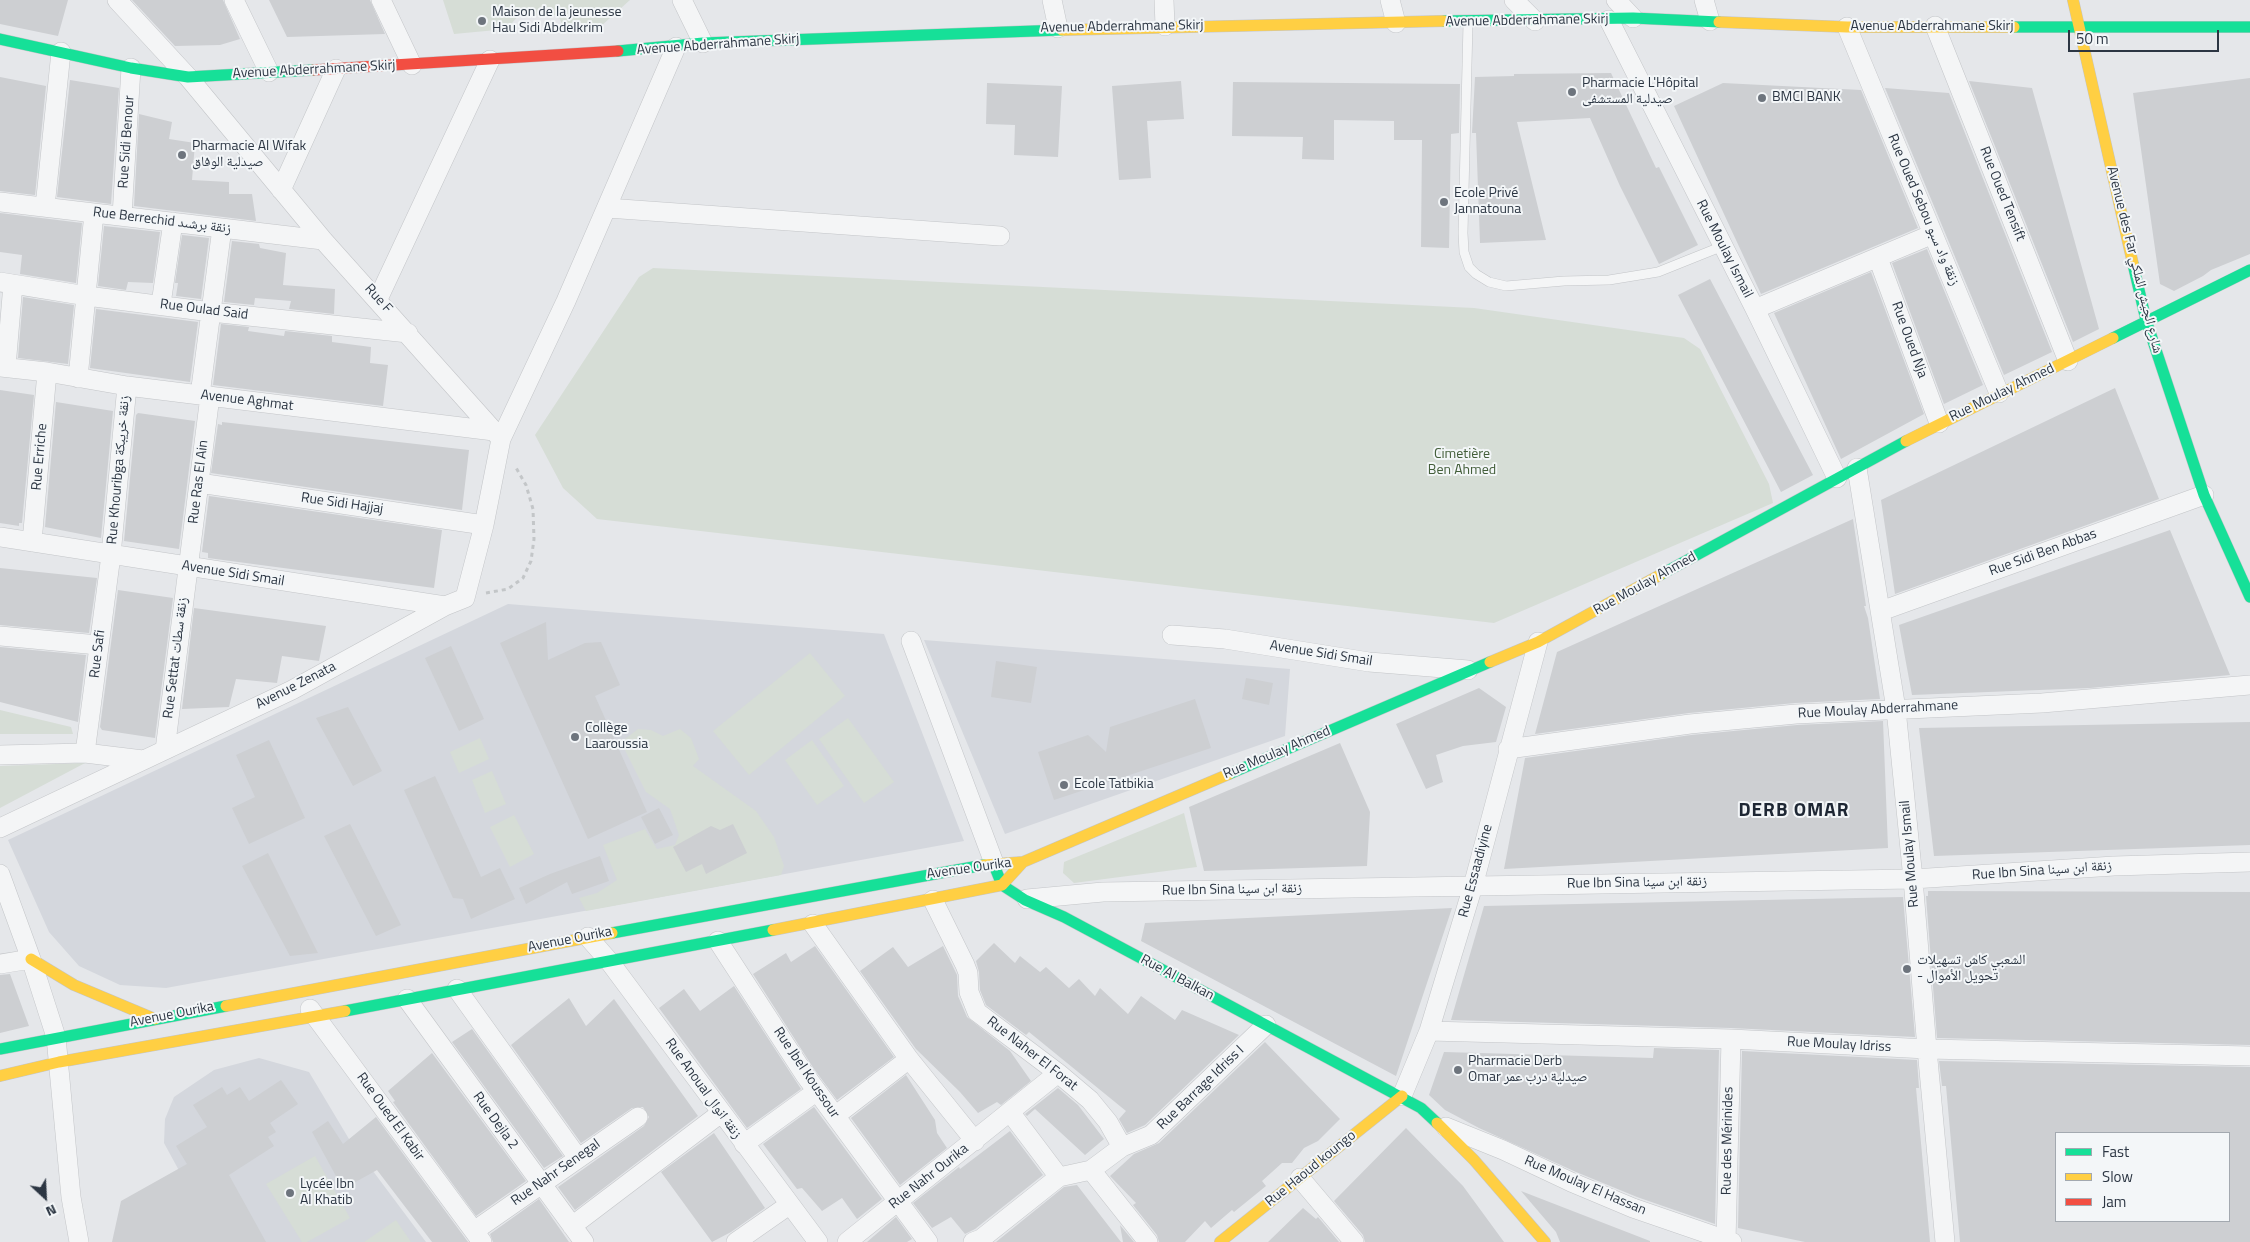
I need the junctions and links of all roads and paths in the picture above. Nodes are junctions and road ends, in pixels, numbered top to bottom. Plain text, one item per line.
1 (118, 0) edge
2 (234, 0) edge
3 (381, 0) edge
4 (682, 0) edge
5 (1052, 0) edge
6 (1164, 0) edge
7 (1390, 0) edge
8 (1514, 0) edge
9 (1616, 0) edge
10 (1704, 0) edge
11 (2073, 0) edge
12 (1633, 18) junction
13 (1609, 20) junction
14 (1536, 21) junction
15 (1468, 22) junction
16 (1710, 22) junction
17 (1396, 23) junction
18 (1165, 26) junction
19 (1935, 26) junction
20 (1847, 27) junction
21 (2250, 27) edge
22 (1058, 28) junction
23 (2078, 28) junction
24 (0, 39) edge
25 (703, 43) junction
26 (676, 48) junction
27 (61, 52) junction
28 (490, 60) junction
29 (412, 66) junction
30 (131, 68) junction
31 (336, 69) junction
32 (269, 72) junction
33 (188, 77) junction
34 (281, 190) junction
35 (0, 202) edge
36 (45, 208) junction
37 (607, 208) junction
38 (94, 213) junction
39 (122, 216) junction
40 (173, 222) junction
41 (222, 228) junction
42 (1933, 234) junction
43 (1000, 236) dead end
44 (323, 240) junction
45 (1723, 246) junction
46 (1878, 258) junction
47 (2250, 270) edge
48 (7, 283) edge
49 (87, 296) junction
50 (378, 299) junction
51 (161, 304) junction
52 (1755, 309) junction
53 (211, 312) junction
54 (2146, 320) junction
55 (408, 333) junction
56 (2068, 361) junction
57 (3, 367) edge
58 (47, 372) junction
59 (78, 378) junction
60 (127, 386) junction
61 (1999, 394) junction
62 (205, 396) junction
63 (1939, 423) junction
64 (497, 435) junction
65 (1857, 468) junction
66 (1837, 478) junction
67 (199, 483) junction
68 (2204, 495) junction
69 (484, 524) junction
70 (0, 537) edge
71 (32, 542) junction
72 (111, 555) junction
73 (187, 567) junction
74 (2248, 570) dead end
75 (2248, 591) edge
76 (465, 598) junction
77 (445, 606) junction
78 (1881, 611) junction
79 (0, 636) edge
80 (1172, 636) dead end
81 (911, 641) dead end
82 (1538, 642) junction
83 (98, 645) junction
84 (1469, 670) junction
85 (2250, 685) edge
86 (1896, 708) junction
87 (1508, 749) junction
88 (165, 750) junction
89 (0, 754) edge
90 (85, 754) junction
91 (144, 760) junction
92 (0, 828) edge
93 (1023, 862) junction
94 (2250, 862) edge
95 (994, 863) junction
96 (0, 874) edge
97 (1913, 879) junction
98 (1002, 886) junction
99 (1473, 886) junction
100 (933, 900) junction
101 (1025, 900) junction
102 (814, 924) junction
103 (588, 937) junction
104 (718, 941) junction
105 (31, 959) junction
106 (609, 961) junction
107 (0, 964) edge
108 (457, 989) junction
109 (297, 992) junction
110 (407, 999) junction
111 (316, 1017) junction
112 (155, 1018) junction
113 (1266, 1025) junction
114 (1429, 1031) junction
115 (56, 1037) junction
116 (1731, 1039) junction
117 (0, 1049) edge
118 (1926, 1049) junction
119 (2250, 1056) edge
120 (909, 1059) junction
121 (59, 1062) junction
122 (1058, 1073) junction
123 (0, 1076) edge
124 (817, 1091) junction
125 (1402, 1096) junction
126 (1010, 1112) junction
127 (721, 1113) junction
128 (638, 1116) dead end
129 (835, 1116) junction
130 (1440, 1125) junction
131 (975, 1141) junction
132 (744, 1144) junction
133 (1122, 1147) junction
134 (578, 1158) junction
135 (1091, 1170) junction
136 (1060, 1177) junction
137 (1300, 1178) junction
138 (540, 1183) junction
139 (897, 1202) junction
140 (789, 1205) junction
141 (572, 1226) junction
142 (478, 1237) edge
143 (979, 1241) edge
144 (79, 1242) edge
145 (584, 1242) edge
146 (736, 1242) edge
147 (818, 1242) edge
148 (847, 1242) edge
149 (928, 1242) edge
150 (1148, 1242) edge
151 (1220, 1242) edge
152 (1354, 1242) edge
153 (1545, 1242) edge
154 (1728, 1242) edge
155 (1945, 1242) edge

1 - 33 street, Rue F
2 - 32 street
3 - 29 street
4 - 25 street
5 - 22 street
6 - 18 street
7 - 17 street
8 - 14 street
9 - 12 street
10 - 16 street
11 - 23 street, Avenue des Far شارع الجيش الملكي
12 - 13 street, Avenue Abderrahmane Skirj
12 - 16 street, Avenue Abderrahmane Skirj
13 - 14 street, Avenue Abderrahmane Skirj
13 - 45 street, Rue Moulay Ismail
14 - 15 street, Avenue Abderrahmane Skirj
15 - 17 street, Avenue Abderrahmane Skirj
15 - 45 lane
16 - 20 street, Avenue Abderrahmane Skirj
17 - 18 street, Avenue Abderrahmane Skirj
18 - 22 street, Avenue Abderrahmane Skirj
19 - 20 street, Avenue Abderrahmane Skirj
19 - 23 street, Avenue Abderrahmane Skirj
19 - 56 street, Rue Oued Tensift
20 - 42 street, Rue Oued Sebou زنقة واد سبو
21 - 23 street, Avenue Abderrahmane Skirj
22 - 25 street, Avenue Abderrahmane Skirj
23 - 54 street, Avenue des Far شارع الجيش الملكي
24 - 27 street, Avenue Abderrahmane Skirj
25 - 26 street, Avenue Abderrahmane Skirj
26 - 28 street, Avenue Abderrahmane Skirj
26 - 37 street
27 - 30 street, Avenue Abderrahmane Skirj
27 - 36 street
28 - 29 street, Avenue Abderrahmane Skirj
28 - 50 street
29 - 31 street, Avenue Abderrahmane Skirj
30 - 33 street, Avenue Abderrahmane Skirj
30 - 39 street, Rue Sidi Benour
31 - 32 street, Avenue Abderrahmane Skirj
31 - 34 street
32 - 33 street, Avenue Abderrahmane Skirj
33 - 34 street, Rue F
34 - 44 street, Rue F
35 - 36 street, Rue Berrechid زنقة برشىد
36 - 38 street, Rue Berrechid زنقة برشىد
37 - 43 street
37 - 64 street
38 - 39 street, Rue Berrechid زنقة برشىد
38 - 49 street
39 - 40 street, Rue Berrechid زنقة برشىد
40 - 41 street, Rue Berrechid زنقة برشىد
40 - 51 street
41 - 44 street, Rue Berrechid زنقة برشىد
41 - 53 street, Rue Ras El Ain
42 - 46 street
42 - 61 street, Rue Oued Sebou زنقة واد سبو
44 - 50 street, Rue F
45 - 52 street, Rue Moulay Ismail
46 - 52 street
46 - 63 street, Rue Oued Nja
47 - 54 street, Rue Moulay Ahmed
48 - 49 street, Rue Oulad Said
48 - 57 street
49 - 51 street, Rue Oulad Said
49 - 59 street
50 - 55 street, Rue F
51 - 53 street, Rue Oulad Said
52 - 66 street, Rue Moulay Ismail
53 - 55 street, Rue Oulad Said
53 - 62 street, Rue Ras El Ain
54 - 56 street, Rue Moulay Ahmed
54 - 68 street, Avenue des Far شارع الجيش الملكي
55 - 64 street, Rue F
56 - 61 street, Rue Moulay Ahmed
57 - 58 street, Avenue Aghmat
58 - 59 street, Avenue Aghmat
58 - 71 street, Rue Erriche
59 - 60 street, Avenue Aghmat
60 - 62 street, Avenue Aghmat
60 - 72 street, Rue Khouribga زنقة خريبكة
61 - 63 street, Rue Moulay Ahmed
62 - 64 street, Avenue Aghmat
62 - 67 street, Rue Ras El Ain
63 - 65 street, Rue Moulay Ahmed
64 - 69 street
64 - 76 path
65 - 66 street, Rue Moulay Ahmed
65 - 78 street, Rue Moulay Ismail
66 - 82 street, Rue Moulay Ahmed
67 - 69 street, Rue Sidi Hajjaj
67 - 73 street, Rue Ras El Ain
68 - 75 street, Avenue des Far شارع الجيش الملكي
68 - 78 street, Rue Sidi Ben Abbas
69 - 76 street
70 - 71 street, Avenue Sidi Smail
71 - 72 street, Avenue Sidi Smail
72 - 73 street, Avenue Sidi Smail
72 - 83 street, Rue Safi
73 - 77 street, Avenue Sidi Smail
73 - 88 street, Rue Settat زنقة سطات
74 - 75 street
76 - 77 street
77 - 88 street, Avenue Zenata
78 - 86 street, Rue Moulay Ismail
79 - 83 street
80 - 84 street, Avenue Sidi Smail
81 - 95 street
82 - 84 street, Rue Moulay Ahmed
82 - 87 street, Rue Essaadiyine
83 - 90 street, Rue Safi
84 - 93 street, Rue Moulay Ahmed
85 - 86 street, Rue Moulay Abderrahmane
86 - 87 street, Rue Moulay Abderrahmane
86 - 97 street, Rue Moulay Ismail
87 - 99 street, Rue Essaadiyine
88 - 91 street, Avenue Zenata
89 - 90 street
90 - 91 street
91 - 92 street, Avenue Zenata
93 - 95 street, Avenue Ourika
93 - 98 street, Avenue Ourika
94 - 97 street, Rue Ibn Sina زنقة ابن سينا
95 - 98 street
95 - 103 street, Avenue Ourika
96 - 105 street
97 - 99 street, Rue Ibn Sina زنقة ابن سينا
97 - 118 street, Rue Moulay Ismail
98 - 100 street, Avenue Ourika
98 - 101 street, Rue Al Balkan
99 - 101 street, Rue Ibn Sina زنقة ابن سينا
99 - 114 street, Rue Essaadiyine
100 - 102 street, Avenue Ourika
100 - 122 street, Rue Naher El Forat
101 - 113 street, Rue Al Balkan
102 - 104 street, Avenue Ourika
102 - 120 street
103 - 106 street, Rue Anoual زنقة انوال
103 - 109 street, Avenue Ourika
104 - 106 street, Avenue Ourika
104 - 124 street, Rue Jbel Koussour
105 - 107 street
105 - 112 street
105 - 115 street
106 - 108 street, Avenue Ourika
106 - 127 street, Rue Anoual زنقة انوال
108 - 110 street, Avenue Ourika
108 - 134 street
109 - 111 street, Rue Oued El Kabir
109 - 112 street, Avenue Ourika
110 - 111 street, Avenue Ourika
110 - 138 street, Rue Dejla 2
111 - 121 street, Avenue Ourika
111 - 142 street, Rue Oued El Kabir
112 - 115 street, Avenue Ourika
113 - 125 street, Rue Al Balkan
113 - 133 street, Rue Barrage Idriss I
114 - 116 street, Rue Moulay Idriss
114 - 125 street, Rue Essaadiyine
115 - 117 street, Avenue Ourika
115 - 121 street
116 - 118 street, Rue Moulay Idriss
116 - 154 street, Rue des Mérinides
118 - 119 street, Rue Moulay Idriss
118 - 155 street, Rue Moulay Ismail
120 - 129 street
120 - 131 street
121 - 123 street, Avenue Ourika
121 - 144 street
122 - 126 street, Rue Nahr Ourika
122 - 133 street, Rue Naher El Forat
124 - 129 street, Rue Jbel Koussour
124 - 132 street
125 - 130 street, Rue Al Balkan
125 - 137 street, Rue Haoud koungo
126 - 131 street, Rue Nahr Ourika
126 - 136 street
127 - 132 street, Rue Anoual زنقة انوال
127 - 141 street
128 - 134 street, Rue Nahr Senegal
129 - 139 street, Rue Jbel Koussour
130 - 153 street, Rue Al Balkan
130 - 154 street, Rue Moulay El Hassan
131 - 139 street, Rue Nahr Ourika
132 - 140 street, Rue Anoual زنقة انوال
133 - 135 street, Rue Barrage Idriss I
134 - 138 street, Rue Nahr Senegal
135 - 136 street, Rue Barrage Idriss I
135 - 150 street
136 - 143 street, Rue Barrage Idriss I
137 - 151 street, Rue Haoud koungo
137 - 152 street
138 - 141 street, Rue Dejla 2
138 - 142 street, Rue Nahr Senegal
139 - 148 street, Rue Nahr Ourika
139 - 149 street, Rue Jbel Koussour
140 - 146 street
140 - 147 street, Rue Anoual زنقة انوال
141 - 145 street, Rue Dejla 2

